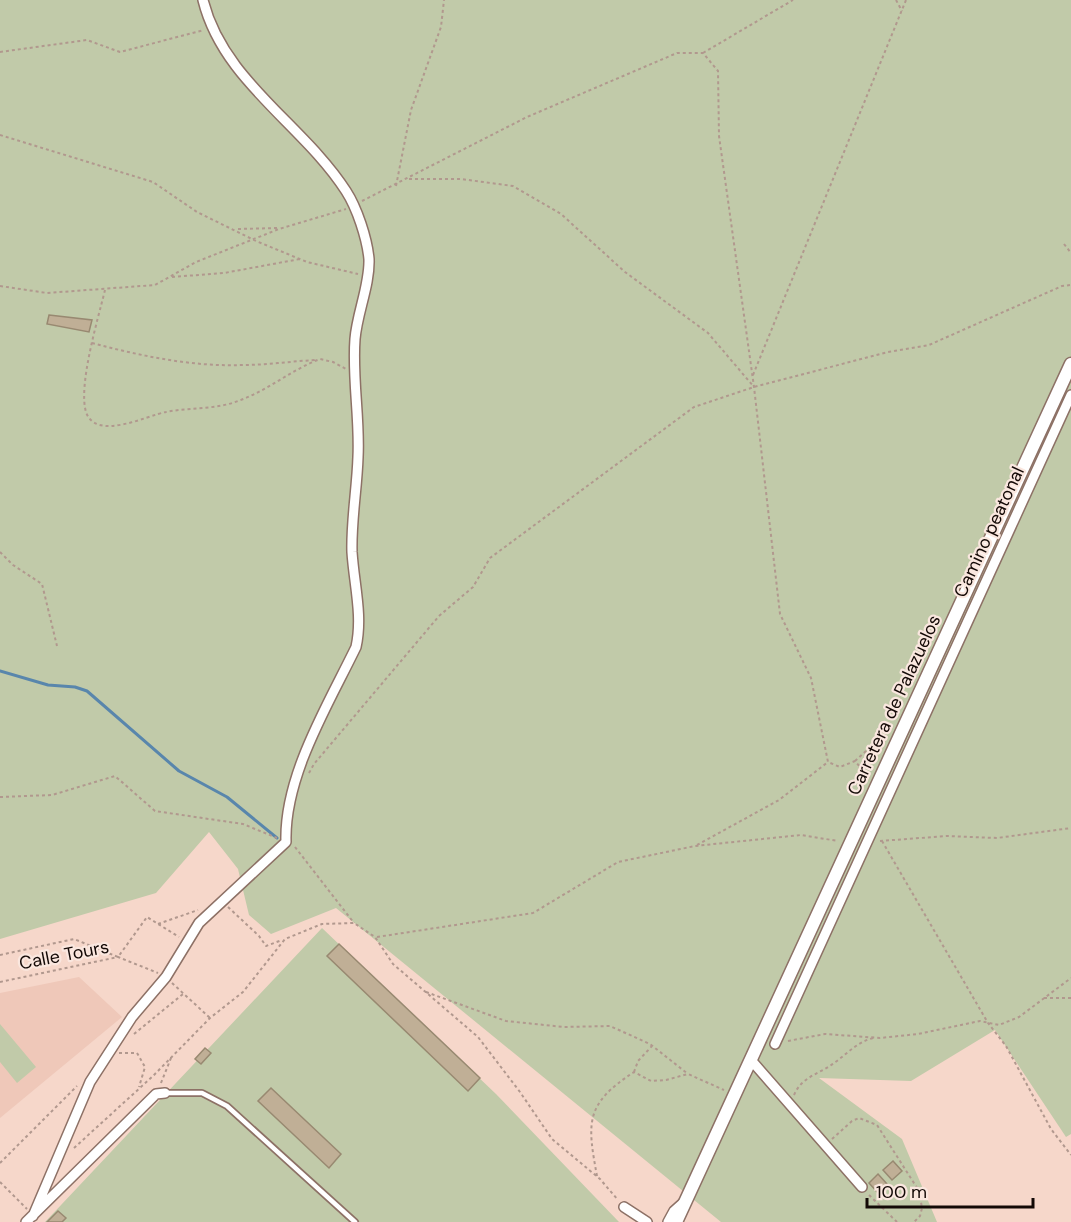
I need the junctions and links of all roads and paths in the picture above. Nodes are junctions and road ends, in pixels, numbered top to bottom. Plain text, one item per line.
1 (203, 0) edge
2 (444, 0) edge
3 (793, 0) edge
4 (896, 0) edge
5 (906, 0) edge
6 (902, 12) junction
7 (213, 28) junction
8 (0, 52) edge
9 (703, 53) junction
10 (0, 135) edge
11 (408, 179) junction
12 (396, 186) junction
13 (352, 206) junction
14 (282, 228) junction
15 (236, 229) junction
16 (256, 241) junction
17 (1064, 244) dead end
18 (1071, 253) edge
19 (301, 259) junction
20 (170, 277) junction
21 (1071, 285) edge
22 (0, 286) edge
23 (365, 286) junction
24 (105, 290) junction
25 (92, 343) junction
26 (320, 359) junction
27 (1071, 364) edge
28 (356, 375) junction
29 (753, 377) junction
30 (754, 387) junction
31 (1071, 395) edge
32 (0, 552) edge
33 (57, 646) dead end
34 (894, 726) dead end
35 (855, 761) junction
36 (828, 762) junction
37 (305, 781) dead end
38 (876, 788) junction
39 (0, 797) edge
40 (873, 827) junction
41 (1071, 828) edge
42 (881, 841) junction
43 (286, 842) junction
44 (866, 842) junction
45 (851, 843) junction
46 (695, 846) junction
47 (221, 902) junction
48 (200, 909) dead end
49 (354, 923) junction
50 (158, 924) junction
51 (375, 937) junction
52 (285, 939) junction
53 (187, 942) junction
54 (0, 955) edge
55 (118, 957) junction
56 (166, 977) junction
57 (1071, 978) edge
58 (0, 982) edge
59 (422, 990) junction
60 (183, 994) junction
61 (1044, 998) junction
62 (1071, 998) edge
63 (210, 1018) junction
64 (988, 1023) junction
65 (131, 1036) dead end
66 (875, 1037) junction
67 (775, 1044) joint
68 (652, 1046) junction
69 (108, 1055) junction
70 (172, 1056) junction
71 (751, 1060) junction
72 (634, 1072) junction
73 (688, 1074) junction
74 (81, 1082) dead end
75 (138, 1089) junction
76 (161, 1094) junction
77 (735, 1095) junction
78 (790, 1106) junction
79 (826, 1145) junction
80 (69, 1153) dead end
81 (1071, 1155) edge
82 (0, 1163) edge
83 (597, 1176) junction
84 (0, 1182) edge
85 (862, 1187) joint
86 (685, 1202) junction
87 (624, 1207) joint
88 (30, 1219) edge
89 (355, 1222) edge
90 (647, 1222) edge
91 (668, 1222) edge
92 (676, 1222) edge
93 (897, 1222) edge
94 (916, 1222) edge

1 - 7 street
2 - 12 path
3 - 9 path
4 - 6 path
5 - 6 path
6 - 29 path
7 - 8 path
7 - 13 street
9 - 11 path
9 - 29 path
10 - 15 path
11 - 12 path
11 - 30 path
12 - 13 path
13 - 14 path
13 - 23 street
14 - 15 path
14 - 16 path
15 - 16 path
16 - 19 path
16 - 20 path
17 - 18 path
19 - 20 path
19 - 23 path
20 - 24 path
21 - 30 path
22 - 24 path
23 - 28 street
24 - 25 path
25 - 26 path
25 - 26 path
26 - 28 path
27 - 38 street, Carretera de Palazuelos
28 - 43 street
29 - 30 path
30 - 36 path
30 - 37 path
31 - 40 street, Camino peatonal
32 - 33 path
34 - 35 path
35 - 36 path
35 - 38 path
36 - 46 path
38 - 45 street, Carretera de Palazuelos
39 - 43 path
40 - 42 path
40 - 44 street, Camino peatonal
41 - 42 path
42 - 44 path
42 - 64 path
43 - 47 street
43 - 49 path
44 - 67 street, Camino peatonal
45 - 46 path
45 - 71 street, Carretera de Palazuelos
46 - 51 path
47 - 52 path
47 - 53 street
48 - 50 path
49 - 51 path
49 - 52 path
50 - 53 path
50 - 55 path
51 - 59 path
52 - 63 path
53 - 56 street
54 - 55 path
55 - 56 path, Calle Tours
55 - 58 path, Calle Tours
56 - 60 path
56 - 69 street
57 - 61 path
59 - 68 path
59 - 83 path
60 - 63 path
60 - 65 path
61 - 62 path
61 - 64 path
63 - 70 path
64 - 66 path
64 - 81 path
66 - 67 path
66 - 78 path
68 - 72 path
68 - 73 path
69 - 75 path
69 - 88 street
70 - 75 path
70 - 76 path
71 - 77 street, Carretera de Palazuelos
71 - 78 street
72 - 73 path
72 - 83 path
73 - 77 path
74 - 82 path
75 - 80 path
76 - 88 street
76 - 89 lane
77 - 86 street, Carretera de Palazuelos
78 - 79 street
79 - 85 street
79 - 94 path
83 - 87 path
84 - 88 path
85 - 93 path
86 - 91 street
86 - 92 street, Carretera de Palazuelos
87 - 90 street

